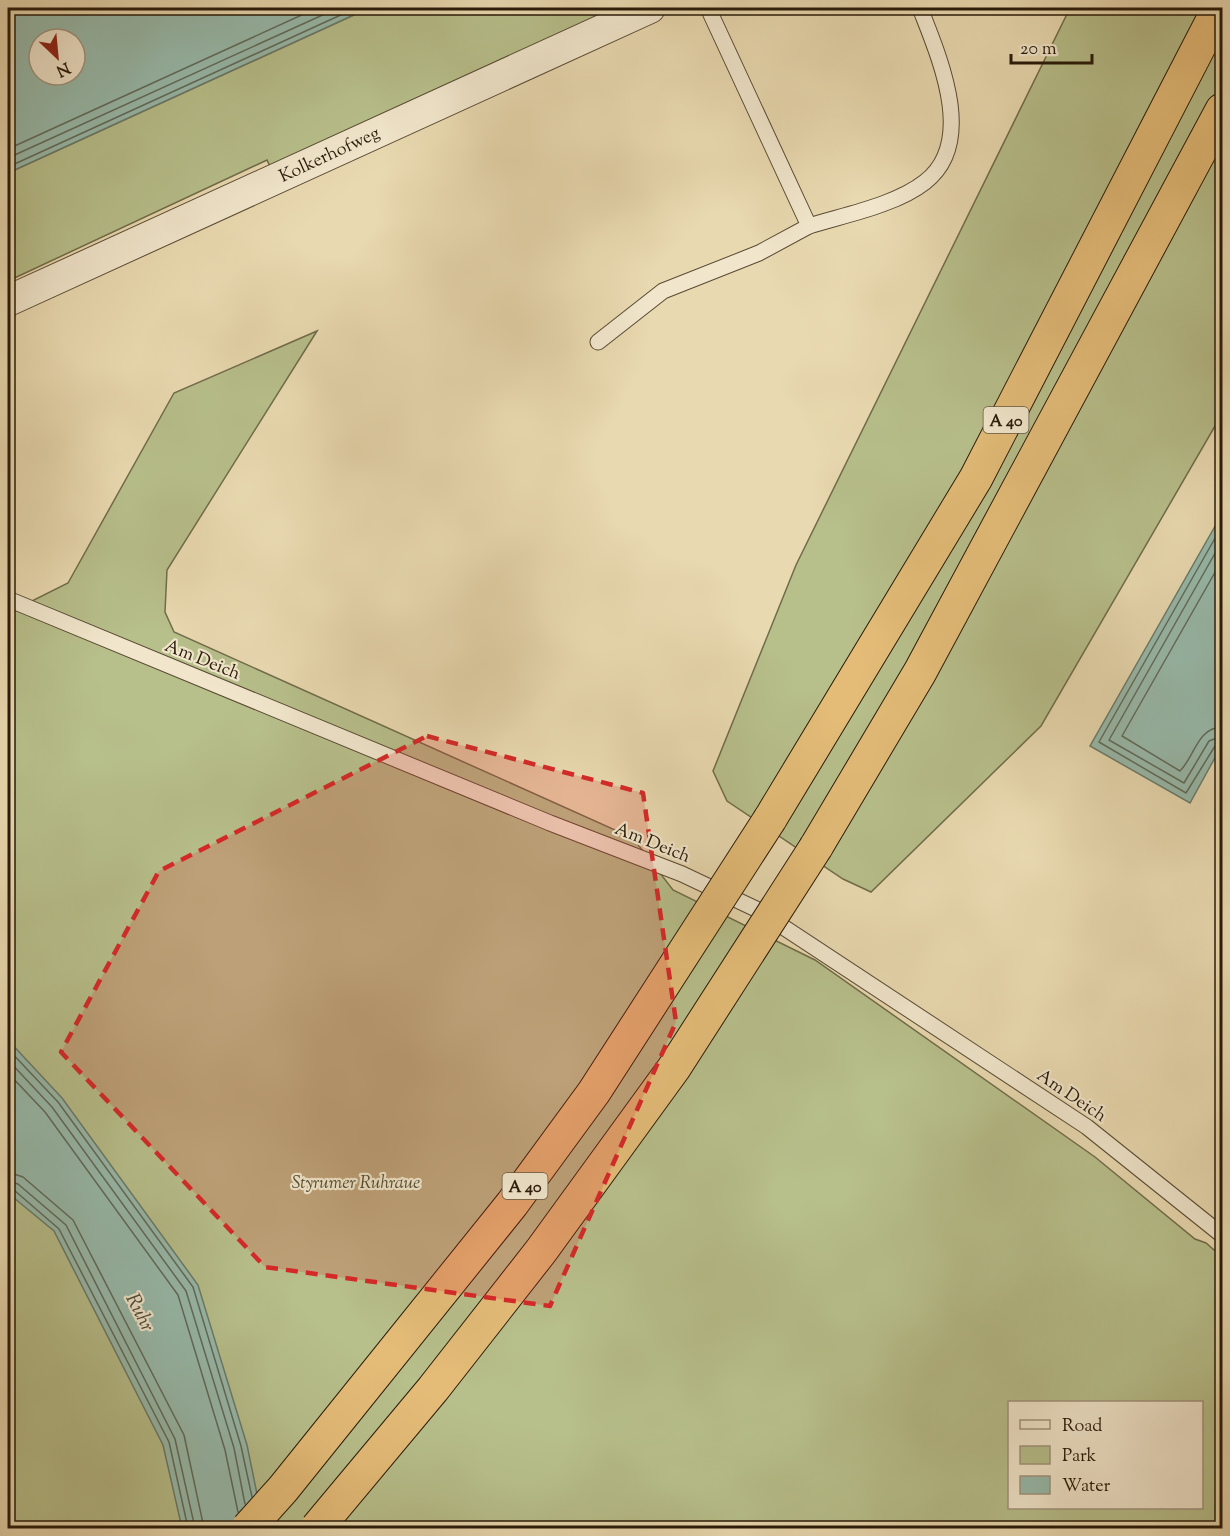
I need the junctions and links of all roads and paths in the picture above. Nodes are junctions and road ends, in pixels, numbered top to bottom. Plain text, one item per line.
1 (650, 8) edge
2 (708, 8) edge
3 (920, 8) edge
4 (1219, 8) edge
5 (1222, 110) edge
6 (809, 226) junction
7 (8, 301) edge
8 (598, 342) dead end
9 (8, 599) edge
10 (1222, 1235) edge
11 (248, 1528) edge
12 (317, 1528) edge

1 - 7 street, Kolkerhofweg
2 - 6 lane
3 - 6 lane
4 - 11 highway, A 40, bridge
5 - 12 highway, A 40, bridge
6 - 8 lane
9 - 10 lane, Am Deich

